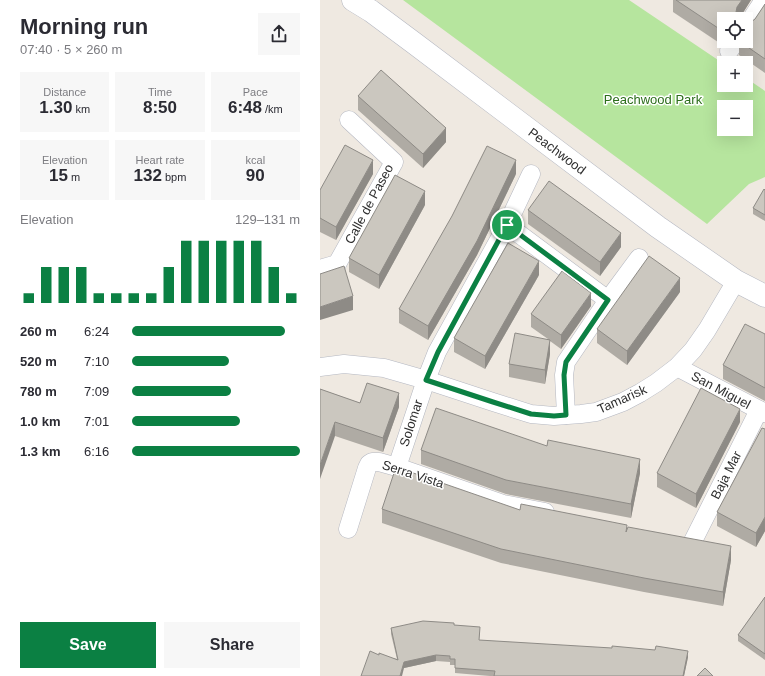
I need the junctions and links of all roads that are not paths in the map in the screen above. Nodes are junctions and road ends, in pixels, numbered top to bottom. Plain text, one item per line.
1 (353, 0) edge
2 (764, 0) edge
3 (753, 16) edge
4 (349, 120) dead end
5 (531, 174) dead end
6 (507, 225) junction
7 (639, 258) dead end
8 (320, 269) edge
9 (736, 281) junction
10 (765, 296) edge
11 (608, 300) junction
12 (320, 367) edge
13 (677, 367) junction
14 (426, 380) junction
15 (762, 412) edge
16 (566, 415) junction
17 (397, 467) junction
18 (564, 516) edge
19 (348, 529) dead end
20 (693, 541) edge

1 - 9 street, Peachwood
2 - 3 street
4 - 8 street, Calle de Paseo
5 - 6 street, Solomar
6 - 11 street
6 - 14 street, Solomar
7 - 11 street
9 - 10 street, Peachwood
9 - 13 street, Tamarisk
11 - 16 street
12 - 14 street, Tamarisk
13 - 15 street, San Miguel
13 - 16 street, Tamarisk
14 - 16 street, Tamarisk
14 - 17 street, Solomar
15 - 20 street, Baja Mar
17 - 18 street, Serra Vista
17 - 19 street, Serra Vista

